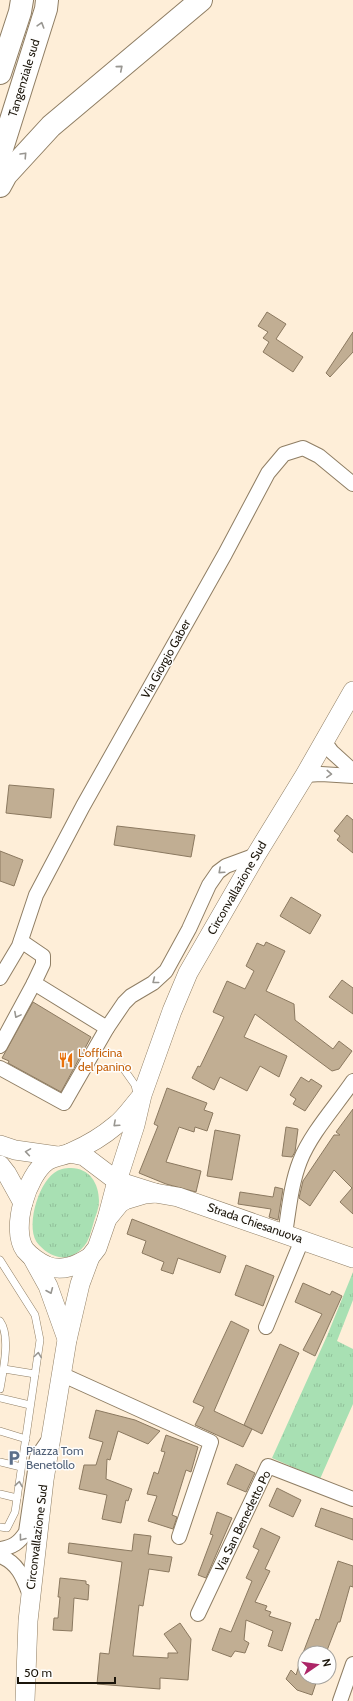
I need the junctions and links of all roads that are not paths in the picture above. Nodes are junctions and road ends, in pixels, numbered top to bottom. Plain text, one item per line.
1 (22, 0) edge
2 (47, 0) edge
3 (201, 0) edge
4 (0, 73) edge
5 (0, 155) edge
6 (0, 186) edge
7 (353, 484) edge
8 (353, 691) edge
9 (324, 741) junction
10 (353, 771) edge
11 (305, 775) junction
12 (353, 776) edge
13 (256, 855) junction
14 (21, 941) junction
15 (0, 978) edge
16 (34, 983) junction
17 (111, 1023) junction
18 (0, 1046) edge
19 (0, 1068) edge
20 (123, 1068) dead end
21 (353, 1081) edge
22 (141, 1097) junction
23 (0, 1145) edge
24 (63, 1155) junction
25 (0, 1165) edge
26 (117, 1181) junction
27 (155, 1193) junction
28 (23, 1204) junction
29 (107, 1219) junction
30 (285, 1234) junction
31 (302, 1240) junction
32 (32, 1256) junction
33 (90, 1257) junction
34 (353, 1258) edge
35 (0, 1260) edge
36 (0, 1321) edge
37 (266, 1327) dead end
38 (67, 1340) junction
39 (4, 1369) junction
40 (35, 1374) junction
41 (62, 1375) junction
42 (0, 1389) edge
43 (0, 1398) edge
44 (30, 1405) junction
45 (0, 1431) edge
46 (52, 1435) junction
47 (26, 1439) junction
48 (0, 1462) edge
49 (21, 1467) junction
50 (0, 1494) edge
51 (17, 1498) junction
52 (353, 1499) edge
53 (0, 1527) edge
54 (179, 1537) dead end
55 (35, 1554) junction
56 (3, 1555) edge
57 (30, 1596) junction
58 (198, 1614) dead end
59 (353, 1664) edge
60 (25, 1701) edge
61 (340, 1701) edge

1 - 4 highway, Tangenziale sud
5 -> 2 highway, Tangenziale sud
6 -> 3 highway
7 - 14 street, Via Giorgio Gaber
8 - 9 main road, Circonvallazione Sud
9 - 10 street
9 - 11 main road, Circonvallazione Sud
11 -> 12 street
11 - 13 main road, Circonvallazione Sud
13 -> 17 street
13 - 22 main road, Circonvallazione Sud
14 - 15 street, Via Giorgio Gaber
14 - 16 street
16 - 17 street
16 -> 18 street
17 - 19 street
20 - 22 lane
21 - 30 street
22 -> 24 main road, Circonvallazione Sud
22 - 26 main road, Circonvallazione Sud
24 -> 23 main road
24 - 26 main road
24 - 28 main road, Circonvallazione Sud
25 - 28 main road
26 - 27 main road
26 - 29 main road
27 - 29 main road, Circonvallazione Sud
27 - 30 main road, Strada Chiesanuova
28 - 32 main road, Circonvallazione Sud
29 - 33 main road, Circonvallazione Sud
30 - 31 main road, Strada Chiesanuova
31 - 34 main road, Strada Chiesanuova
31 - 37 street
32 - 33 main road, Circonvallazione Sud
32 -> 38 main road, Circonvallazione Sud
33 - 38 main road, Circonvallazione Sud
40 -> 35 lane
36 - 39 lane
38 - 41 main road, Circonvallazione Sud
39 - 40 lane
39 - 42 lane
40 - 44 lane
41 - 46 main road, Circonvallazione Sud
41 - 54 street
43 - 44 lane
44 - 47 lane
45 - 47 lane
46 - 55 main road, Circonvallazione Sud
46 -> 56 street
47 - 49 lane
48 - 49 lane
51 -> 49 lane
50 - 51 lane
51 - 53 lane
52 - 58 street, Via San Benedetto Po
55 - 56 street
55 - 57 main road, Circonvallazione Sud
56 - 57 street
57 - 60 main road, Circonvallazione Sud
59 - 61 street

